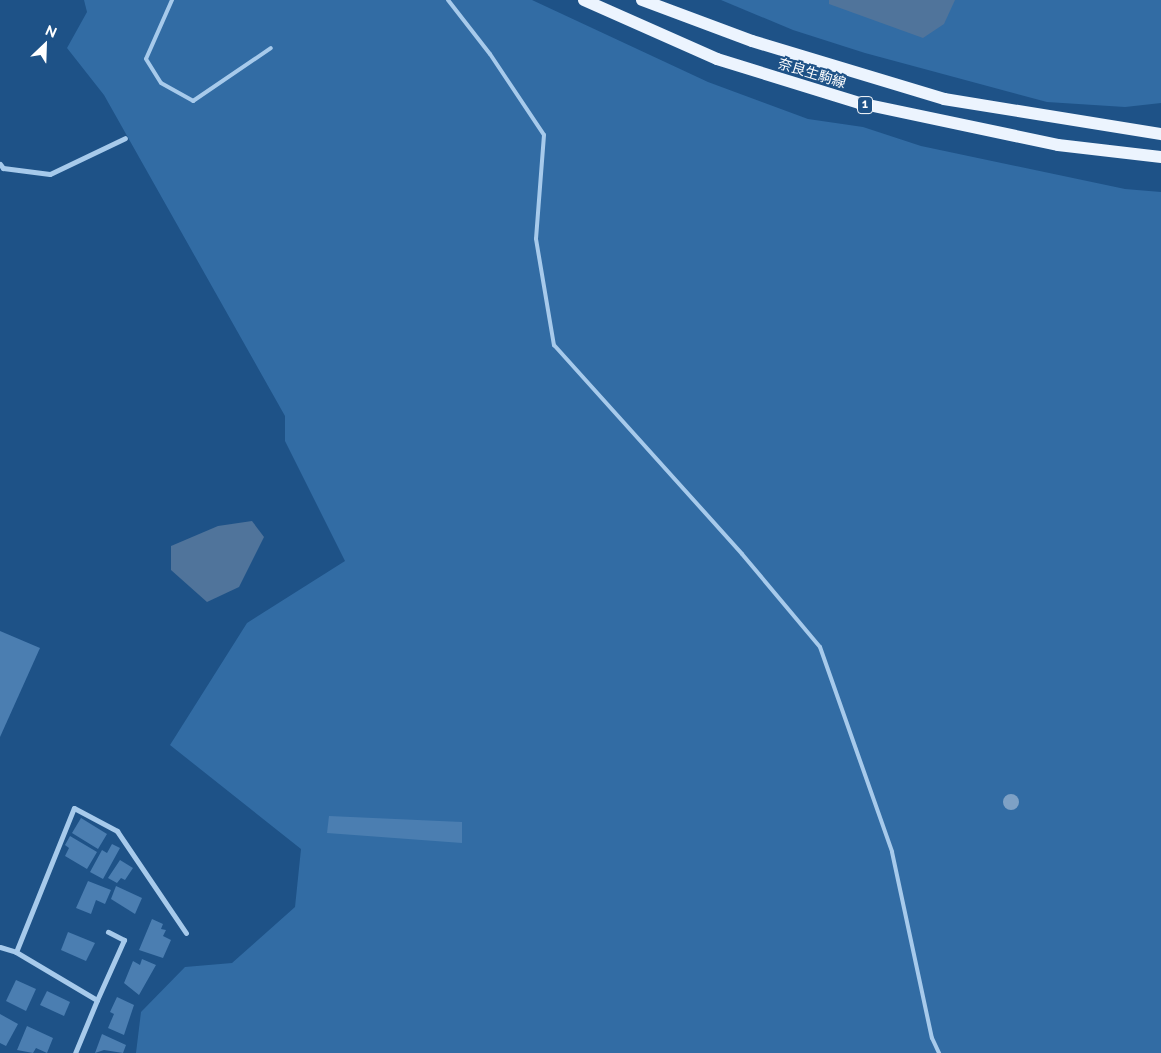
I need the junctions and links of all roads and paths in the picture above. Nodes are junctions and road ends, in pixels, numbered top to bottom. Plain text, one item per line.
1 (172, 0) edge
2 (448, 0) edge
3 (584, 0) edge
4 (642, 0) edge
5 (271, 48) dead end
6 (1161, 134) edge
7 (126, 138) dead end
8 (1161, 157) edge
9 (0, 164) edge
10 (108, 932) dead end
11 (186, 933) dead end
12 (0, 947) edge
13 (16, 952) junction
14 (97, 1000) junction
15 (75, 1053) edge
16 (939, 1053) edge

1 - 5 lane
2 - 16 lane
3 - 8 main road, 奈良生駒線 / 1
4 - 6 main road, 奈良生駒線 / 1
7 - 9 street
10 - 14 street
11 - 13 street
12 - 13 street
13 - 14 street
14 - 15 street

